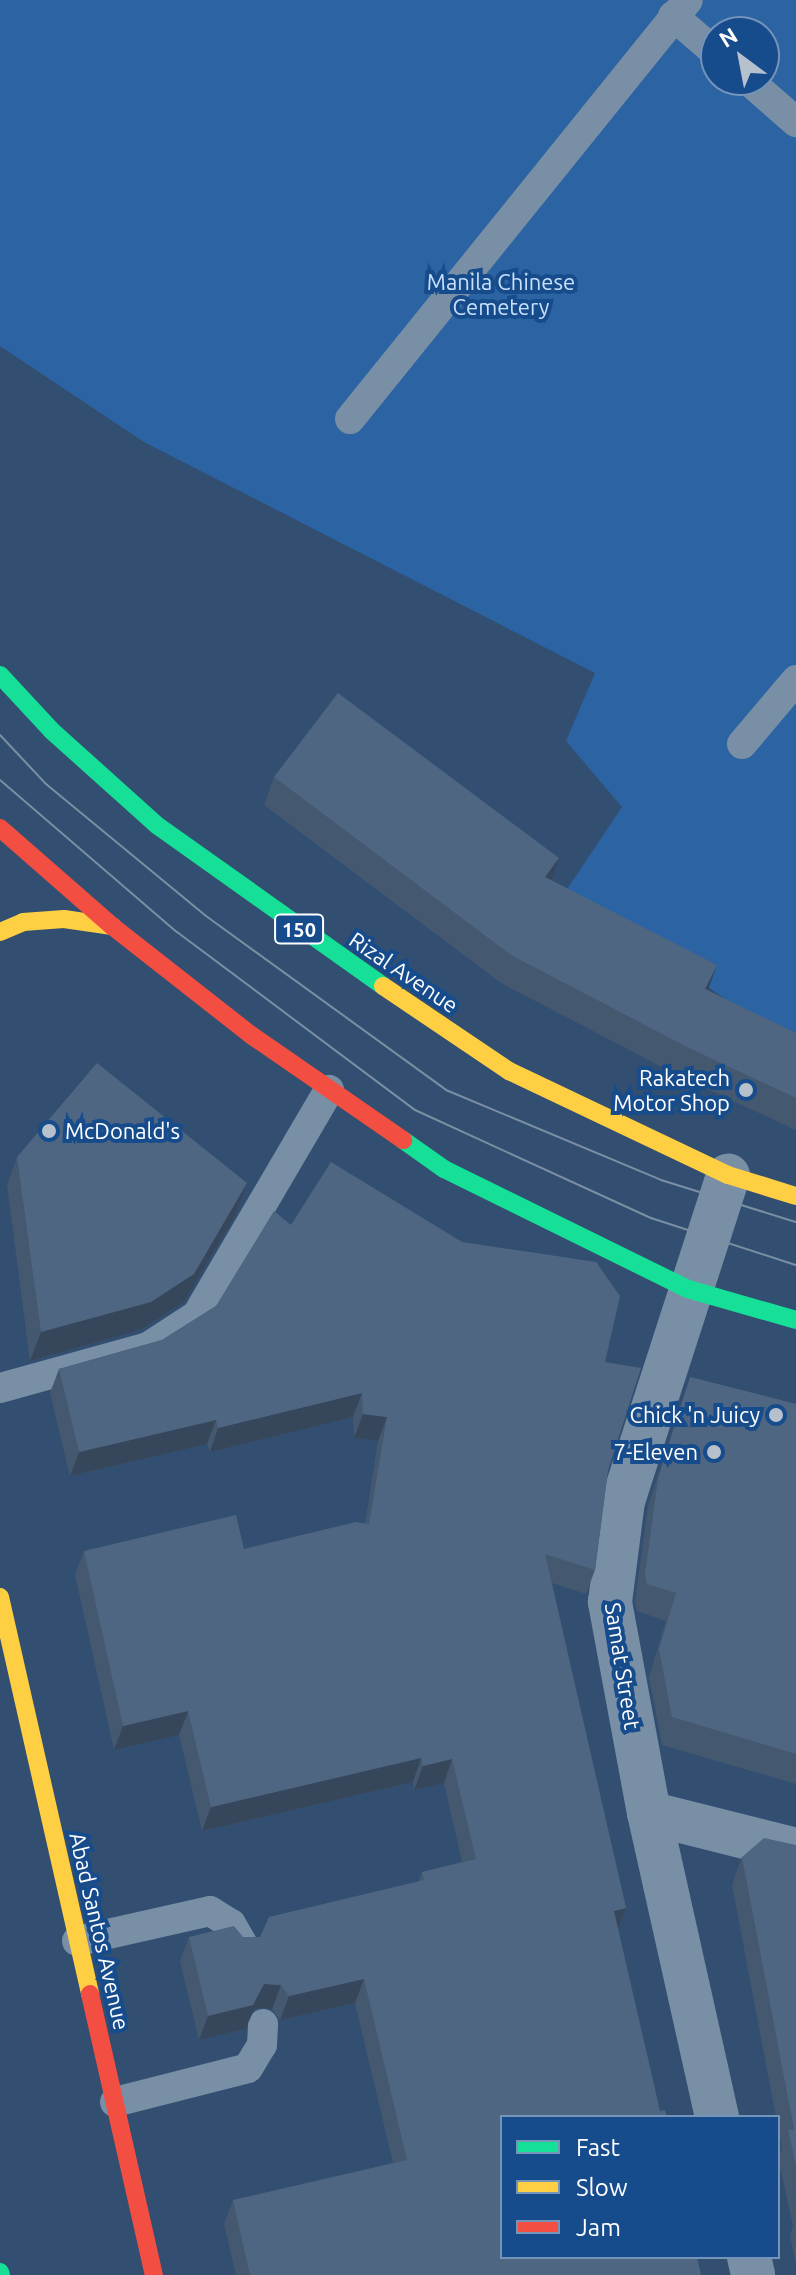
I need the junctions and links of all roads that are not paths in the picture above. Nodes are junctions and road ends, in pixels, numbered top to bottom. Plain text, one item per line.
1 (680, 8) edge
2 (700, 33) edge
3 (766, 96) edge
4 (796, 122) edge
5 (350, 419) dead end
6 (0, 675) edge
7 (796, 680) edge
8 (742, 744) dead end
9 (0, 828) edge
10 (112, 926) junction
11 (0, 932) edge
12 (329, 1090) junction
13 (728, 1175) junction
14 (796, 1196) edge
15 (688, 1289) junction
16 (796, 1320) edge
17 (0, 1388) edge
18 (0, 1597) edge
19 (649, 1813) junction
20 (796, 1850) edge
21 (77, 1941) junction
22 (243, 1945) edge
23 (263, 2024) dead end
24 (115, 2102) junction
25 (717, 2115) edge
26 (154, 2275) edge

1 - 2 lane
1 - 5 lane
3 - 4 lane
6 - 13 main road, Rizal Avenue / 150
7 - 8 lane
9 - 10 main road
10 - 11 main road
10 - 12 main road
12 - 15 main road
12 - 17 lane
13 - 14 main road, Rizal Avenue / 150
13 - 15 street, Samat Street
15 - 16 main road
15 - 19 street, Samat Street
18 - 21 main road, Abad Santos Avenue
19 - 20 street
19 - 25 street, Samat Street
21 - 22 lane
21 - 24 main road, Abad Santos Avenue
23 - 24 lane
24 - 26 main road, Abad Santos Avenue

